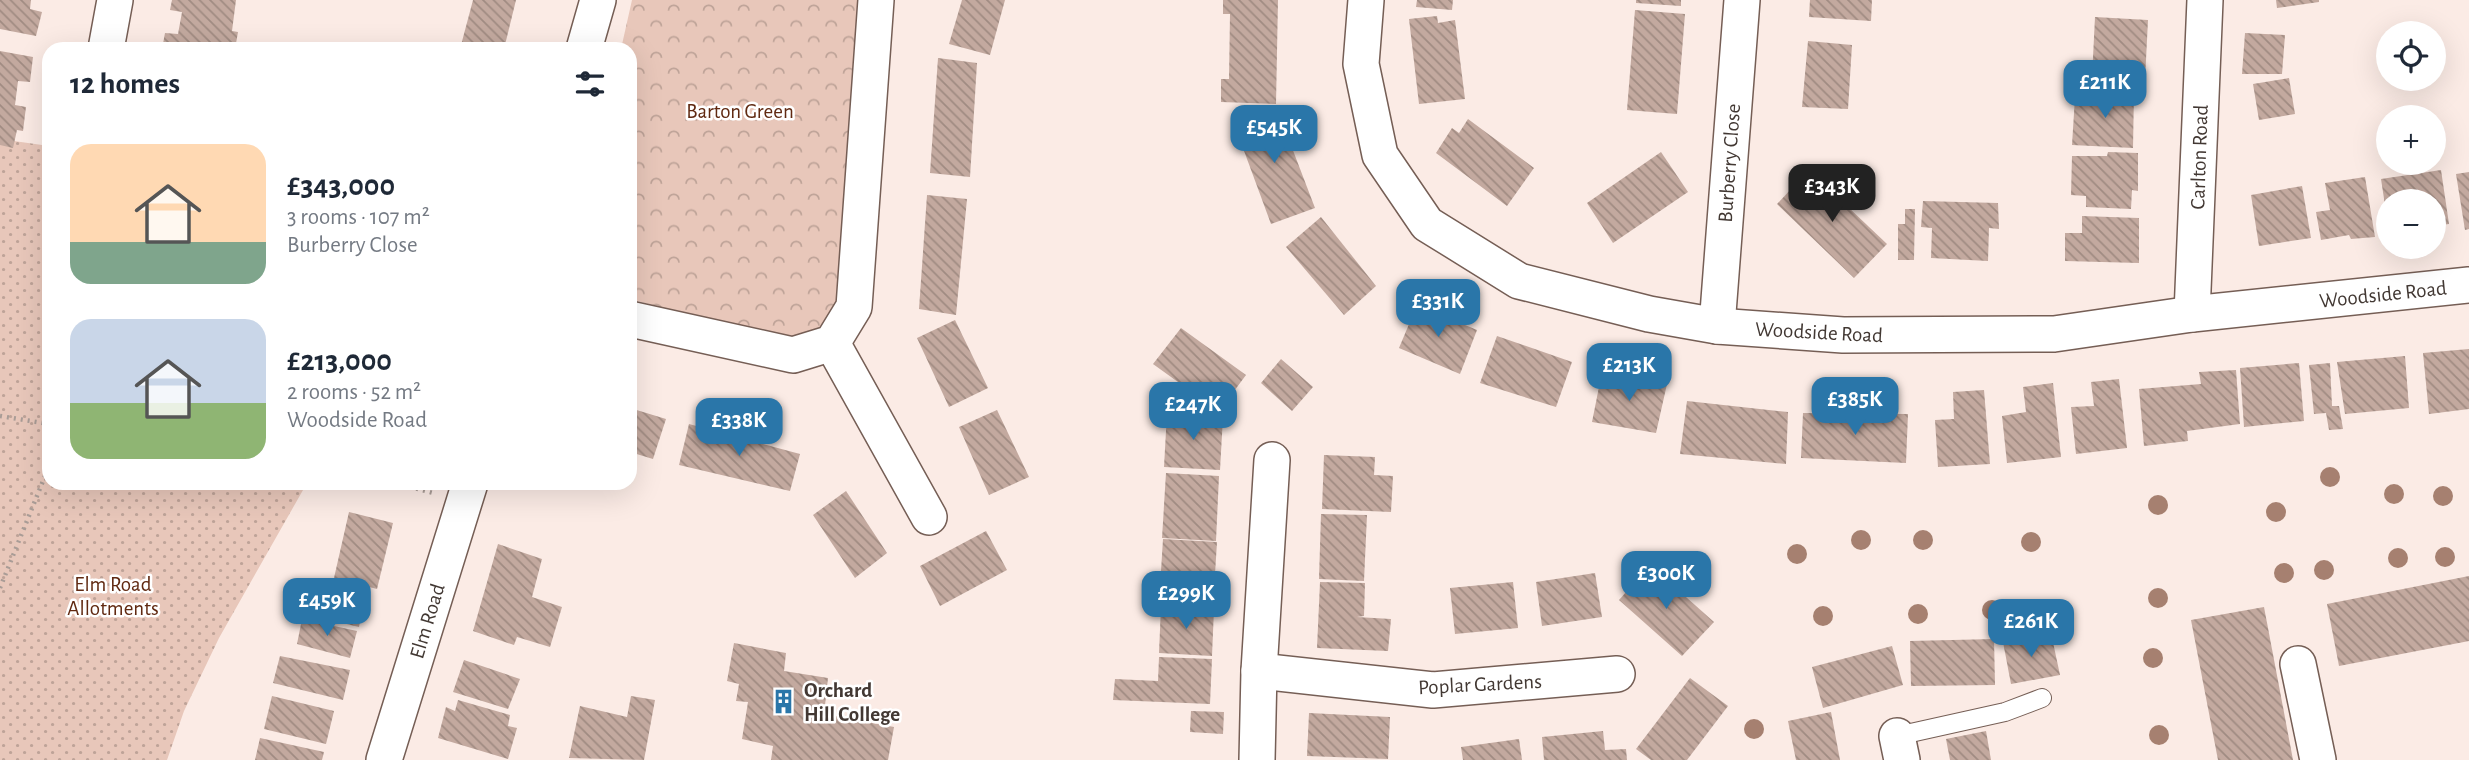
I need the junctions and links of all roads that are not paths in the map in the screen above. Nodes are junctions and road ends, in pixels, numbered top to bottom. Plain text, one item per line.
1 (114, 0) edge
2 (598, 0) edge
3 (876, 0) edge
4 (1366, 0) edge
5 (1742, 0) edge
6 (2205, 0) edge
7 (107, 42) edge
8 (586, 42) edge
9 (2469, 285) edge
10 (2192, 314) junction
11 (637, 321) edge
12 (1717, 327) junction
13 (832, 343) junction
14 (1272, 460) dead end
15 (468, 490) edge
16 (929, 517) dead end
17 (2298, 664) dead end
18 (1259, 671) junction
19 (1617, 674) dead end
20 (2042, 698) dead end
21 (1900, 748) edge
22 (384, 760) edge
23 (1257, 760) edge
24 (2318, 760) edge

1 - 7 street
2 - 8 street
3 - 13 street
4 - 12 street, Woodside Road
5 - 12 street, Burberry Close
6 - 10 street, Carlton Road
9 - 10 street, Woodside Road
10 - 12 street, Woodside Road
11 - 13 street
13 - 16 street
14 - 18 street
15 - 22 street, Elm Road
17 - 24 street
18 - 19 street, Poplar Gardens
18 - 23 street
20 - 21 lane

